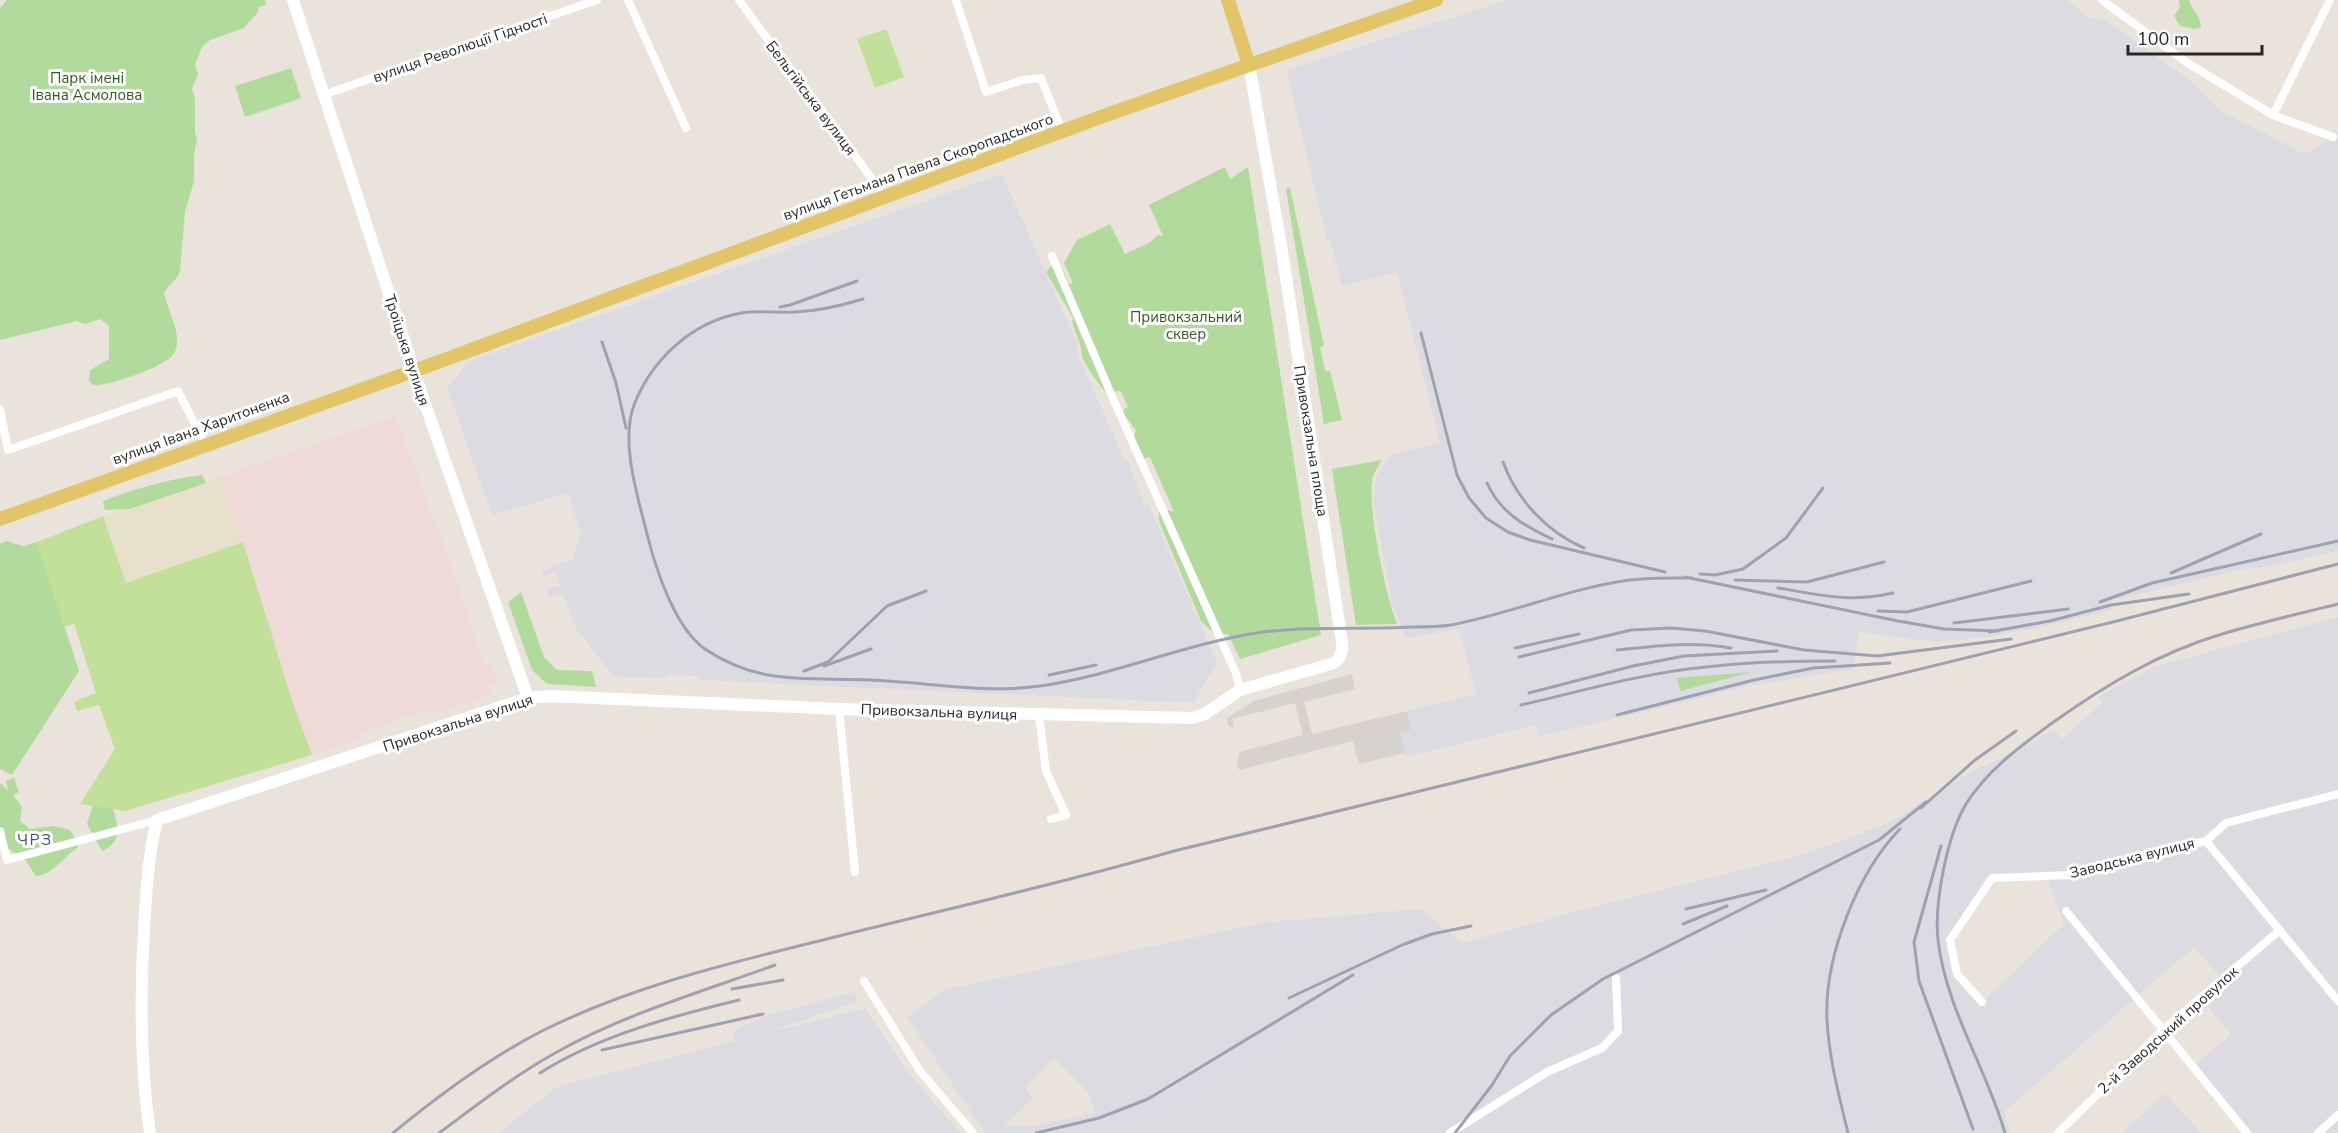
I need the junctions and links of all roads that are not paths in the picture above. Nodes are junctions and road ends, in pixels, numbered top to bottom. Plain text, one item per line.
1 (293, 0) edge
2 (597, 0) edge
3 (628, 0) edge
4 (739, 0) edge
5 (956, 0) edge
6 (1228, 0) edge
7 (1436, 0) edge
8 (2102, 0) edge
9 (2331, 0) edge
10 (1249, 65) junction
11 (323, 94) junction
12 (2273, 115) junction
13 (686, 128) dead end
14 (1062, 131) junction
15 (2333, 137) dead end
16 (883, 196) junction
17 (1052, 256) dead end
18 (414, 371) junction
19 (0, 410) edge
20 (206, 444) junction
21 (0, 519) edge
22 (1240, 690) junction
23 (528, 698) junction
24 (839, 709) junction
25 (1039, 715) junction
26 (1192, 718) joint
27 (2338, 794) edge
28 (1051, 819) dead end
29 (157, 820) junction
30 (0, 831) edge
31 (2206, 841) junction
32 (855, 872) dead end
33 (2066, 911) dead end
34 (2280, 930) junction
35 (1616, 978) dead end
36 (864, 981) dead end
37 (2338, 1001) edge
38 (1982, 1002) dead end
39 (2164, 1029) junction
40 (2338, 1115) edge
41 (149, 1127) edge
42 (973, 1133) edge
43 (1450, 1133) edge
44 (2058, 1133) edge
45 (2247, 1133) edge
46 (2318, 1133) edge

1 - 11 main road, Троїцька вулиця
2 - 11 street, вулиця Революції Гідності
3 - 13 street
4 - 16 street, Бельгійська вулиця
5 - 14 street
6 - 10 main road
7 - 10 main road, вулиця Гетьмана Павла Скоропадського
8 - 12 street
9 - 12 street
10 - 14 main road, вулиця Гетьмана Павла Скоропадського
10 - 22 main road, Привокзальна площа
11 - 18 main road, Троїцька вулиця
12 - 15 street
14 - 16 main road, вулиця Гетьмана Павла Скоропадського
16 - 18 main road, вулиця Гетьмана Павла Скоропадського
17 - 22 street
18 - 20 main road, вулиця Івана Харитоненка
18 - 23 main road, Троїцька вулиця
19 - 20 street
20 - 21 main road, вулиця Івана Харитоненка
22 - 26 main road, Привокзальна площа
23 - 24 main road, Привокзальна вулиця
23 - 29 main road, Привокзальна вулиця
24 - 25 main road, Привокзальна вулиця
24 - 32 street
25 - 26 main road, Привокзальна вулиця
25 - 28 street
27 - 31 street, Заводська вулиця
29 - 30 street
29 - 41 main road
31 - 34 street
31 - 38 street, Заводська вулиця
33 - 39 street
34 - 37 street
34 - 39 street, 2-й Заводський провулок
35 - 43 street
36 - 42 street
39 - 44 street, 2-й Заводський провулок
39 - 45 street
40 - 46 street

